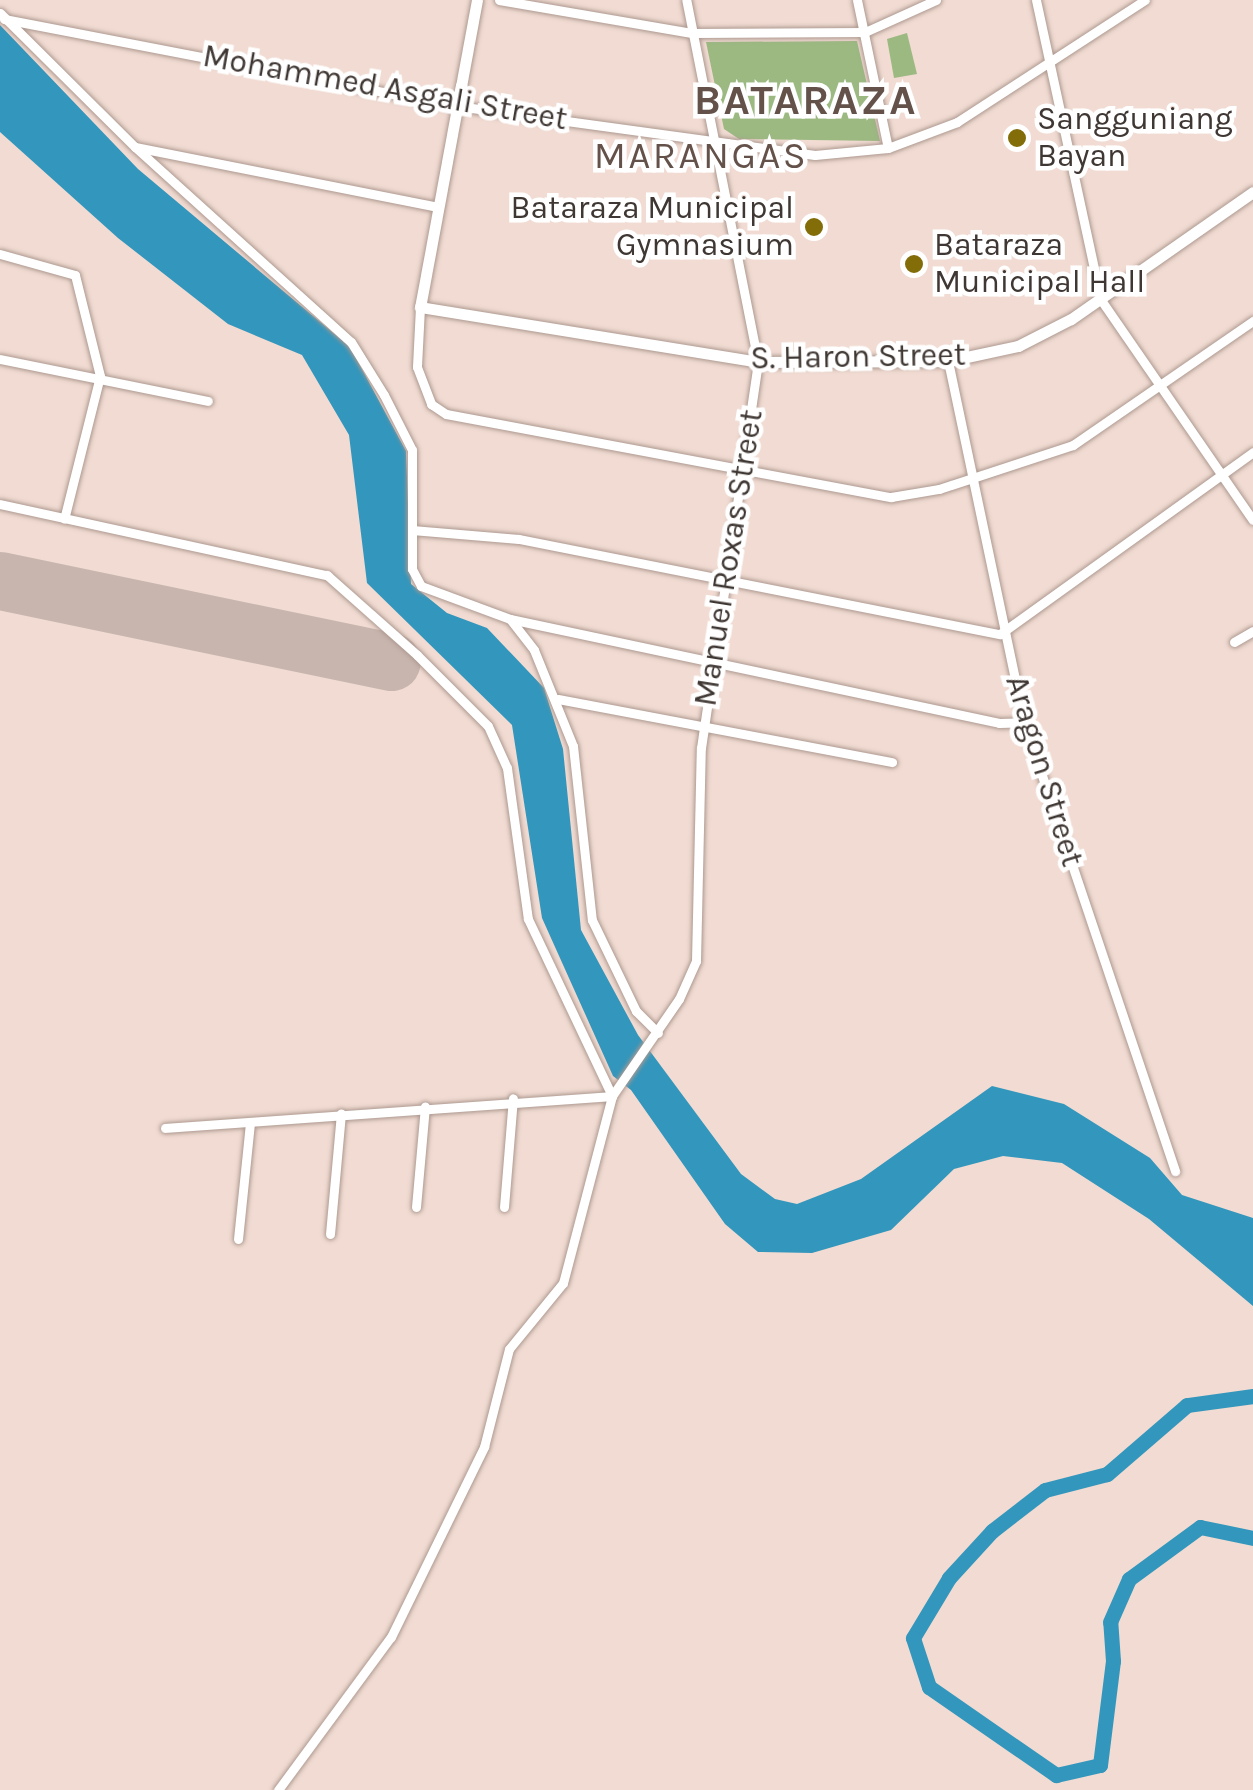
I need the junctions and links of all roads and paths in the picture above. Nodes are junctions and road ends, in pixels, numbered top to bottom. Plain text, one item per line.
1 (477, 0) edge
2 (500, 0) edge
3 (686, 0) edge
4 (857, 0) edge
5 (936, 0) edge
6 (1036, 0) edge
7 (1145, 0) edge
8 (2, 16) edge
9 (864, 32) junction
10 (694, 33) junction
11 (1051, 64) junction
12 (457, 106) junction
13 (715, 143) junction
14 (134, 146) junction
15 (888, 148) junction
16 (1253, 192) edge
17 (438, 207) junction
18 (0, 254) edge
19 (1101, 300) junction
20 (420, 307) junction
21 (1253, 321) edge
22 (0, 359) edge
23 (948, 361) junction
24 (758, 362) junction
25 (100, 376) junction
26 (1158, 387) junction
27 (208, 401) dead end
28 (1253, 452) edge
29 (744, 471) junction
30 (1222, 474) junction
31 (974, 478) junction
32 (0, 504) edge
33 (64, 519) junction
34 (1253, 520) edge
35 (412, 530) junction
36 (728, 582) junction
37 (510, 618) junction
38 (1253, 631) edge
39 (1005, 632) junction
40 (1234, 642) dead end
41 (714, 661) junction
42 (558, 698) junction
43 (1024, 722) junction
44 (704, 724) junction
45 (892, 762) dead end
46 (658, 1033) junction
47 (612, 1096) junction
48 (513, 1098) junction
49 (425, 1106) junction
50 (341, 1113) junction
51 (250, 1122) junction
52 (165, 1128) dead end
53 (1174, 1172) dead end
54 (416, 1207) dead end
55 (504, 1207) dead end
56 (330, 1234) dead end
57 (238, 1238) dead end
58 (278, 1790) edge

1 - 12 street
2 - 10 street
3 - 10 street, Manuel Roxas Street
4 - 9 street
5 - 9 street
6 - 11 street
7 - 11 street, Mohammed Asgali Street
8 - 12 street, Mohammed Asgali Street
8 - 14 street
9 - 10 street
9 - 15 street
10 - 13 street, Manuel Roxas Street
11 - 15 street, Mohammed Asgali Street
11 - 19 street
12 - 13 street, Mohammed Asgali Street
12 - 17 street
13 - 15 street, Mohammed Asgali Street
13 - 24 street, Manuel Roxas Street
14 - 17 street
14 - 35 street
16 - 19 street, S. Haron Street
17 - 20 street
18 - 25 street
19 - 23 street, S. Haron Street
19 - 26 street
20 - 24 street, S. Haron Street
20 - 29 street
21 - 26 street
22 - 25 street
23 - 24 street, S. Haron Street
23 - 31 street, Aragon Street
24 - 29 street, Manuel Roxas Street
25 - 27 street
25 - 33 street
26 - 30 street
26 - 31 street
28 - 30 street
29 - 31 street
29 - 36 street, Manuel Roxas Street
30 - 34 street
30 - 39 street
31 - 39 street, Aragon Street
32 - 33 street
33 - 47 street
35 - 36 street
35 - 37 street
36 - 39 street
36 - 41 street, Manuel Roxas Street
37 - 41 street
37 - 42 street
38 - 40 street
39 - 43 street, Aragon Street
41 - 43 street
41 - 44 street, Manuel Roxas Street
42 - 44 street
42 - 46 street
43 - 53 street, Aragon Street
44 - 45 street
44 - 46 street, Manuel Roxas Street
46 - 47 street, Manuel Roxas Street
47 - 48 street
47 - 58 street
48 - 49 street
48 - 55 street
49 - 50 street
49 - 54 street
50 - 51 street
50 - 56 street
51 - 52 street
51 - 57 street

